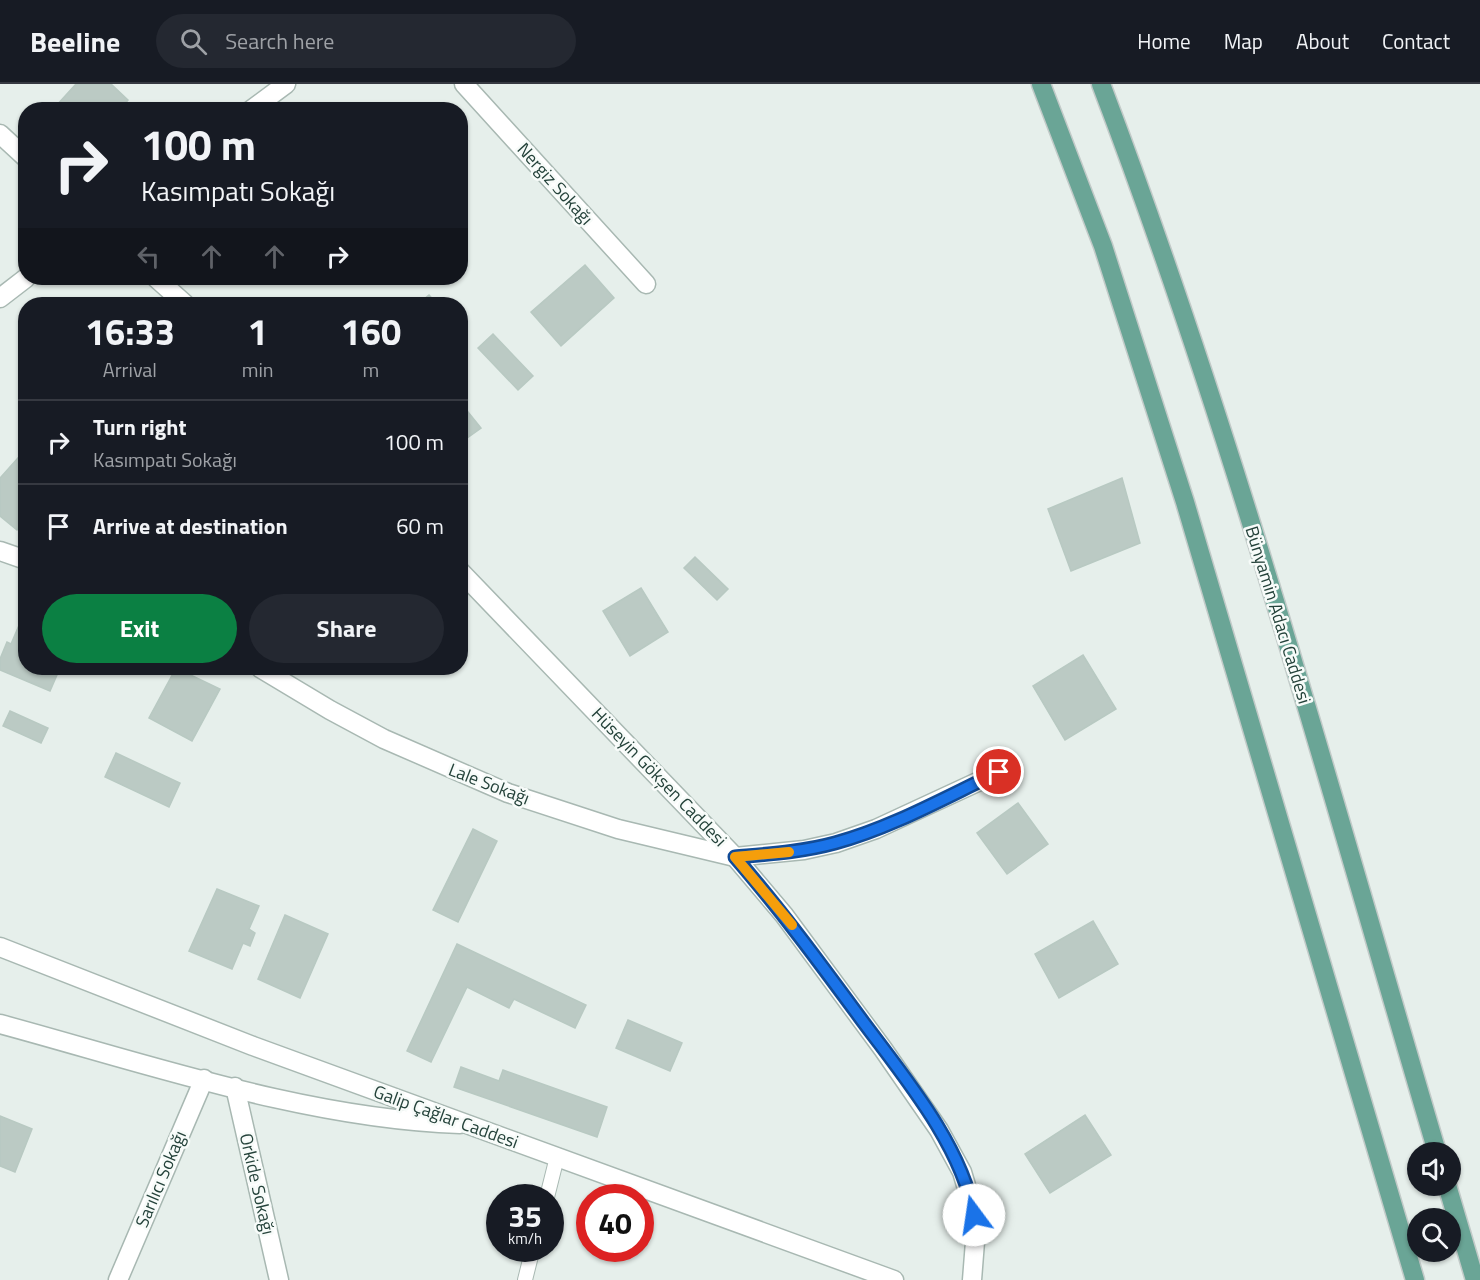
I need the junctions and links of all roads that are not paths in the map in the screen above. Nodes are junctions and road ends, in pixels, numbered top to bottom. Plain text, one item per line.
1 (286, 84) edge
2 (464, 84) edge
3 (1041, 84) edge
4 (1101, 84) edge
5 (262, 102) edge
6 (0, 134) edge
7 (18, 151) edge
8 (18, 284) edge
9 (646, 284) dead end
10 (164, 285) edge
11 (177, 297) edge
12 (0, 298) edge
13 (0, 551) edge
14 (18, 557) edge
15 (468, 579) edge
16 (272, 675) edge
17 (999, 772) dead end
18 (735, 857) junction
19 (0, 946) edge
20 (0, 1024) edge
21 (204, 1079) junction
22 (235, 1088) junction
23 (464, 1124) junction
24 (1434, 1142) edge
25 (557, 1157) junction
26 (550, 1184) edge
27 (1450, 1196) edge
28 (530, 1262) edge
29 (118, 1280) edge
30 (279, 1280) edge
31 (525, 1280) edge
32 (894, 1280) edge
33 (972, 1280) edge
34 (1415, 1280) edge
35 (1475, 1280) edge

1 - 5 street
2 - 9 street, Nergiz Sokağı
3 - 34 main road
4 - 24 main road, Bünyamin Adacı Caddesi
6 - 7 street
8 - 12 street
10 - 11 street
13 - 14 street
15 - 18 street, Hüseyin Gökşen Caddesi
16 - 18 street, Lale Sokağı
17 - 18 street, Lale Sokağı
18 - 33 street, Hüseyin Gökşen Caddesi
19 - 23 street, Galip Çağlar Caddesi
20 - 21 street
21 - 22 street
21 - 29 street, Sarılıcı Sokağı
22 - 23 street
22 - 30 street, Orkide Sokağı
23 - 25 street, Galip Çağlar Caddesi
25 - 26 lane
25 - 32 street, Galip Çağlar Caddesi
27 - 35 main road
28 - 31 lane

